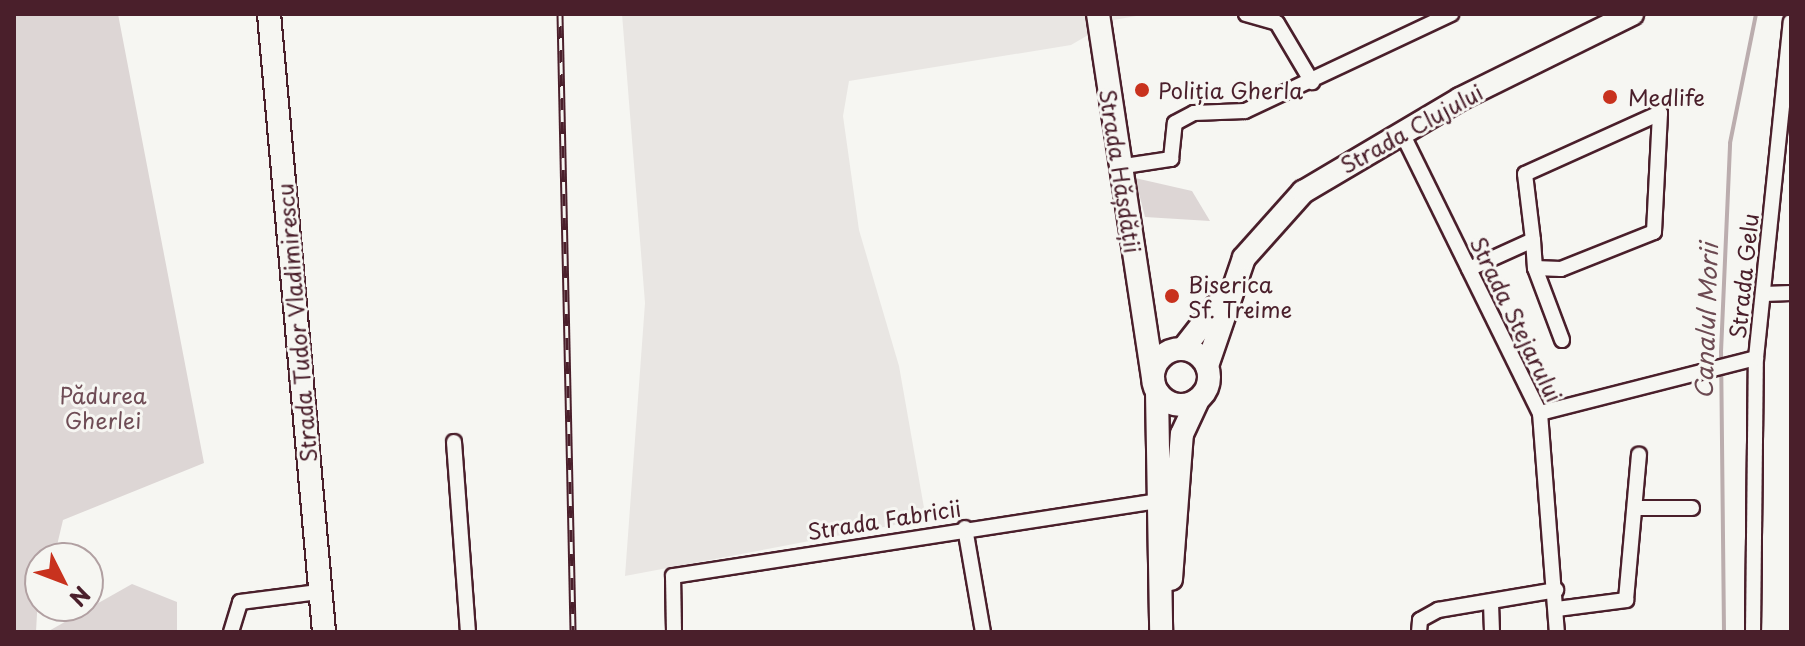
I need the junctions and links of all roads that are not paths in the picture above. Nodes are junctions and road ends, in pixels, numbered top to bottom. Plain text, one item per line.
1 (269, 14) edge
2 (1098, 14) edge
3 (1246, 14) edge
4 (1451, 14) edge
5 (1632, 14) edge
6 (1791, 22) edge
7 (1312, 82) junction
8 (1786, 116) edge
9 (1401, 131) junction
10 (1118, 167) junction
11 (1533, 240) junction
12 (1535, 268) junction
13 (1469, 269) junction
14 (1230, 290) junction
15 (1791, 293) edge
16 (1764, 294) junction
17 (1145, 327) junction
18 (1562, 340) dead end
19 (1176, 351) junction
20 (1756, 358) junction
21 (1207, 366) junction
22 (1155, 385) junction
23 (1198, 400) junction
24 (1540, 413) junction
25 (454, 442) dead end
26 (1639, 455) dead end
27 (1181, 472) junction
28 (1159, 505) junction
29 (1640, 508) junction
30 (1692, 508) dead end
31 (965, 528) junction
32 (1166, 540) junction
33 (1556, 590) junction
34 (318, 592) junction
35 (1491, 603) junction
36 (1557, 609) junction
37 (231, 632) edge
38 (324, 632) edge
39 (468, 632) edge
40 (674, 632) edge
41 (983, 632) edge
42 (1161, 632) edge
43 (1173, 632) edge
44 (1419, 632) edge
45 (1492, 632) edge
46 (1557, 632) edge
47 (1753, 632) edge

1 - 34 main road, Strada Tudor Vladimirescu
2 - 10 main road, Strada Hășdății
3 - 7 street
4 - 7 street
5 - 9 main road, Strada Clujului
6 - 8 street, Strada Gelu
7 - 10 street
8 - 16 street, Strada Gelu
9 - 13 street, Strada Stejarului
9 - 14 main road, Strada Clujului
10 - 17 main road, Strada Hășdății
11 - 12 street
11 - 12 street
11 - 13 street
12 - 18 street
13 - 24 street, Strada Stejarului
14 - 19 main road, Strada Clujului
14 - 21 main road, Strada Clujului
15 - 16 street
16 - 20 street, Strada Gelu
17 - 19 main road
17 - 22 main road, Strada Hășdății
19 - 21 main road
19 - 22 main road, Strada Clujului
20 - 24 street
20 - 47 street, Strada Gelu
21 - 23 main road, Strada Clujului
22 - 23 main road
22 - 28 main road
23 - 27 main road, Strada Clujului
24 - 33 street, Strada Stejarului
25 - 39 street
26 - 29 street
27 - 28 street
27 - 32 main road, Strada Clujului
28 - 31 street, Strada Fabricii
28 - 32 main road
29 - 30 street
29 - 36 street
31 - 40 street, Strada Fabricii
31 - 41 street
32 - 42 main road
32 - 43 main road
33 - 35 street
33 - 36 street, Strada Stejarului
34 - 37 street
34 - 38 main road, Strada Tudor Vladimirescu
35 - 44 street
35 - 45 street
36 - 46 street, Strada Stejarului

